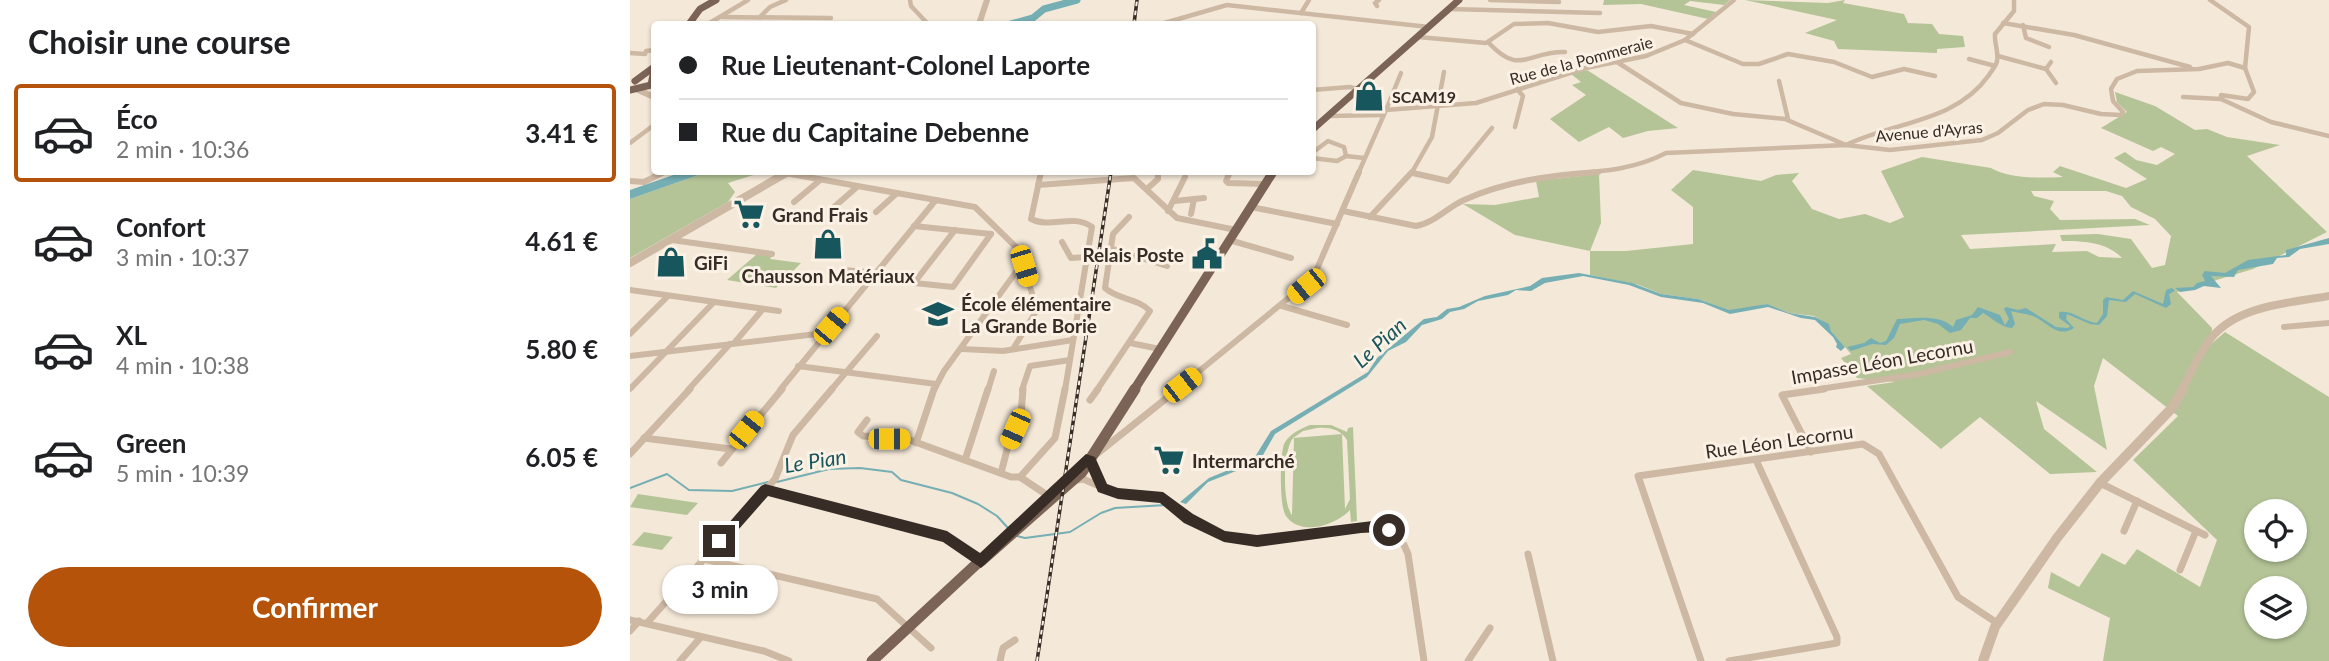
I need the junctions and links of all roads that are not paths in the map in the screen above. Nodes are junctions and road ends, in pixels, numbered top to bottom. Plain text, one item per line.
1 (716, 0) edge
2 (748, 0) edge
3 (786, 0) edge
4 (910, 0) edge
5 (987, 0) edge
6 (1237, 0) edge
7 (1459, 0) edge
8 (1490, 0) edge
9 (1502, 0) edge
10 (1732, 0) edge
11 (2014, 0) edge
12 (2210, 0) edge
13 (1308, 1) edge
14 (1559, 2) dead end
15 (705, 3) edge
16 (1232, 5) junction
17 (1449, 9) junction
18 (1304, 13) junction
19 (1600, 13) dead end
20 (722, 17) junction
21 (760, 18) junction
22 (831, 18) dead end
23 (693, 21) edge
24 (714, 21) edge
25 (925, 21) edge
26 (980, 21) edge
27 (1170, 21) edge
28 (2003, 23) junction
29 (2023, 25) junction
30 (1429, 27) junction
31 (1693, 34) junction
32 (1418, 37) junction
33 (1685, 40) junction
34 (1488, 42) junction
35 (2049, 47) dead end
36 (1566, 52) dead end
37 (630, 53) edge
38 (1998, 55) junction
39 (1969, 59) dead end
40 (651, 60) edge
41 (1616, 62) junction
42 (2051, 62) dead end
43 (1995, 66) junction
44 (2245, 68) junction
45 (2046, 69) junction
46 (2199, 69) junction
47 (1444, 72) dead end
48 (1401, 73) dead end
49 (1935, 76) dead end
50 (1779, 81) dead end
51 (633, 83) edge
52 (2056, 83) dead end
53 (1358, 89) junction
54 (1517, 89) junction
55 (651, 90) edge
56 (1316, 90) edge
57 (632, 91) edge
58 (2183, 97) dead end
59 (2221, 99) junction
60 (1440, 105) junction
61 (1384, 112) junction
62 (1329, 116) junction
63 (1788, 119) junction
64 (651, 127) edge
65 (1316, 127) edge
66 (1515, 127) dead end
67 (1492, 128) dead end
68 (2329, 136) edge
69 (630, 143) edge
70 (1846, 145) junction
71 (1316, 149) edge
72 (1346, 156) junction
73 (1316, 158) edge
74 (1364, 158) junction
75 (1413, 173) junction
76 (658, 175) edge
77 (781, 175) edge
78 (799, 175) edge
79 (1040, 175) edge
80 (1158, 175) edge
81 (1229, 175) edge
82 (1271, 175) edge
83 (1185, 177) dead end
84 (820, 180) junction
85 (630, 181) edge
86 (1265, 184) junction
87 (1038, 186) junction
88 (857, 187) junction
89 (1148, 188) junction
90 (896, 194) junction
91 (1204, 198) dead end
92 (1194, 199) junction
93 (935, 201) junction
94 (1175, 201) junction
95 (794, 202) dead end
96 (1251, 207) junction
97 (834, 208) dead end
98 (1168, 211) junction
99 (1343, 211) junction
100 (876, 212) dead end
101 (1191, 214) dead end
102 (1370, 216) junction
103 (1129, 217) dead end
104 (1337, 225) junction
105 (914, 226) junction
106 (955, 230) junction
107 (1236, 230) junction
108 (1000, 232) junction
109 (683, 234) junction
110 (991, 234) junction
111 (672, 240) junction
112 (1229, 240) junction
113 (1062, 242) dead end
114 (692, 243) junction
115 (1110, 248) junction
116 (772, 254) dead end
117 (1087, 257) junction
118 (1291, 258) dead end
119 (630, 263) edge
120 (1024, 266) junction
121 (1167, 266) dead end
122 (845, 270) dead end
123 (875, 274) junction
124 (630, 290) edge
125 (668, 296) junction
126 (2329, 296) edge
127 (714, 302) junction
128 (1282, 306) junction
129 (763, 309) junction
130 (779, 311) dead end
131 (2329, 323) edge
132 (1348, 325) dead end
133 (2284, 327) dead end
134 (825, 333) junction
135 (630, 334) edge
136 (877, 336) dead end
137 (1073, 340) junction
138 (732, 343) junction
139 (1130, 343) junction
140 (1158, 348) junction
141 (961, 349) junction
142 (1013, 349) junction
143 (667, 351) junction
144 (2010, 352) dead end
145 (630, 356) edge
146 (1070, 360) junction
147 (798, 366) junction
148 (994, 371) dead end
149 (847, 372) junction
150 (936, 384) junction
151 (630, 389) edge
152 (1090, 400) dead end
153 (867, 420) dead end
154 (1130, 427) junction
155 (1104, 434) junction
156 (644, 438) junction
157 (1116, 439) junction
158 (916, 443) junction
159 (731, 449) junction
160 (1811, 452) junction
161 (630, 454) edge
162 (965, 460) junction
163 (1756, 460) junction
164 (721, 463) dead end
165 (1085, 465) junction
166 (1001, 472) junction
167 (1020, 477) junction
168 (2100, 483) junction
169 (770, 485) junction
170 (1102, 488) junction
171 (1051, 498) junction
172 (2137, 501) junction
173 (2124, 531) dead end
174 (2196, 531) junction
175 (2205, 535) dead end
176 (1528, 554) dead end
177 (704, 559) junction
178 (981, 561) junction
179 (2180, 570) dead end
180 (639, 621) edge
181 (1997, 623) junction
182 (908, 627) junction
183 (1490, 628) dead end
184 (630, 631) edge
185 (701, 637) junction
186 (1015, 640) dead end
187 (931, 648) dead end
188 (680, 661) edge
189 (789, 661) edge
190 (872, 661) edge
191 (1000, 661) edge
192 (1424, 661) edge
193 (1468, 661) edge
194 (1553, 661) edge
195 (1701, 661) edge
196 (1729, 661) edge
197 (1983, 661) edge

1 - 15 main road
2 - 20 street
3 - 21 street
4 - 25 street
5 - 26 street
6 - 16 street
7 - 17 main road
8 - 9 street
9 - 14 street
10 - 31 street, Rue de la Pommeraie
11 - 28 street
12 - 44 street
13 - 18 street
15 - 23 main road
16 - 18 street
16 - 27 street
17 - 19 street
17 - 30 main road
18 - 30 street
20 - 21 street
20 - 24 street
21 - 22 street
28 - 29 street
28 - 38 street
29 - 35 street
29 - 46 street
30 - 32 main road
31 - 33 street, Rue de la Pommeraie
31 - 34 street
32 - 34 street
32 - 53 main road
33 - 41 street, Rue de la Pommeraie
33 - 49 street
34 - 36 street
37 - 40 street
38 - 43 street
38 - 45 street
39 - 43 street
40 - 51 main road
40 - 55 main road
41 - 54 street, Rue de la Pommeraie
41 - 63 street
42 - 45 street
43 - 70 street
44 - 46 street, Avenue d'Ayras
44 - 59 street
45 - 52 street
46 - 70 street, Avenue d'Ayras
47 - 60 street
48 - 61 street
50 - 63 street
51 - 55 main road
53 - 56 street
53 - 62 main road
54 - 60 street, Rue de la Pommeraie
54 - 66 street
55 - 57 main road
58 - 59 street
59 - 68 street
60 - 61 street, Rue de la Pommeraie
60 - 75 street
61 - 62 street, Rue de la Pommeraie
61 - 74 street
62 - 65 main road
63 - 70 street
64 - 69 street
67 - 75 street
70 - 102 street, Avenue d'Ayras
71 - 72 street
72 - 73 street
72 - 74 street
74 - 99 street
75 - 102 street
76 - 85 street
77 - 109 street
78 - 84 street
79 - 87 street
80 - 89 street
81 - 86 street
82 - 86 main road
83 - 94 street
84 - 88 street
84 - 95 street
86 - 96 main road
87 - 89 street
87 - 117 street
88 - 90 street
88 - 97 street
89 - 98 street
90 - 93 street
90 - 100 street
91 - 92 street
92 - 94 street
92 - 101 street
93 - 105 street
93 - 108 street
94 - 98 street
96 - 104 street
96 - 107 main road
98 - 107 street
99 - 102 street
99 - 104 street
103 - 115 street
104 - 128 street
105 - 106 street
105 - 123 street
106 - 110 street
106 - 110 street
107 - 112 main road
108 - 110 street
108 - 120 street
109 - 111 street
109 - 114 street
111 - 114 street
111 - 119 street
112 - 118 street
112 - 140 main road
113 - 117 street
114 - 116 street
115 - 121 street
115 - 139 street
117 - 137 street
120 - 141 street
120 - 142 street
122 - 123 street
123 - 134 street
124 - 125 street
125 - 127 street
125 - 135 street
126 - 168 street
127 - 129 street
127 - 143 street
128 - 132 street
128 - 154 street
129 - 130 street
129 - 138 street
131 - 133 street
134 - 138 street
134 - 147 street
136 - 149 street
137 - 142 street
137 - 146 street
138 - 143 street
138 - 156 street
139 - 140 street
139 - 152 street
140 - 155 main road
141 - 142 street
141 - 150 street
143 - 145 street
143 - 151 street
144 - 160 street, Impasse Léon Lecornu
146 - 166 street
146 - 167 street
147 - 149 street
147 - 159 street
148 - 162 street
149 - 150 street
149 - 169 street
150 - 158 street
153 - 158 street
154 - 155 street
154 - 157 street
155 - 157 street
155 - 165 main road
156 - 159 street
156 - 161 street
157 - 165 street
158 - 162 street
159 - 164 street
160 - 163 street, Rue Léon Lecornu
160 - 181 street, Rue Léon Lecornu
162 - 166 street
163 - 195 street, Rue Léon Lecornu
163 - 196 street
165 - 170 street
165 - 170 street
165 - 171 main road
165 - 171 main road
166 - 167 street
167 - 171 street
168 - 172 street
168 - 181 street
169 - 177 street
169 - 178 street
170 - 192 street
171 - 178 main road
172 - 173 street
172 - 174 street
174 - 175 street
174 - 179 street
176 - 194 street
177 - 180 street
177 - 182 street
178 - 182 main road
180 - 184 street
180 - 185 street
181 - 197 street
182 - 187 street
182 - 190 main road
183 - 193 street
185 - 188 street
185 - 189 street
186 - 191 street

